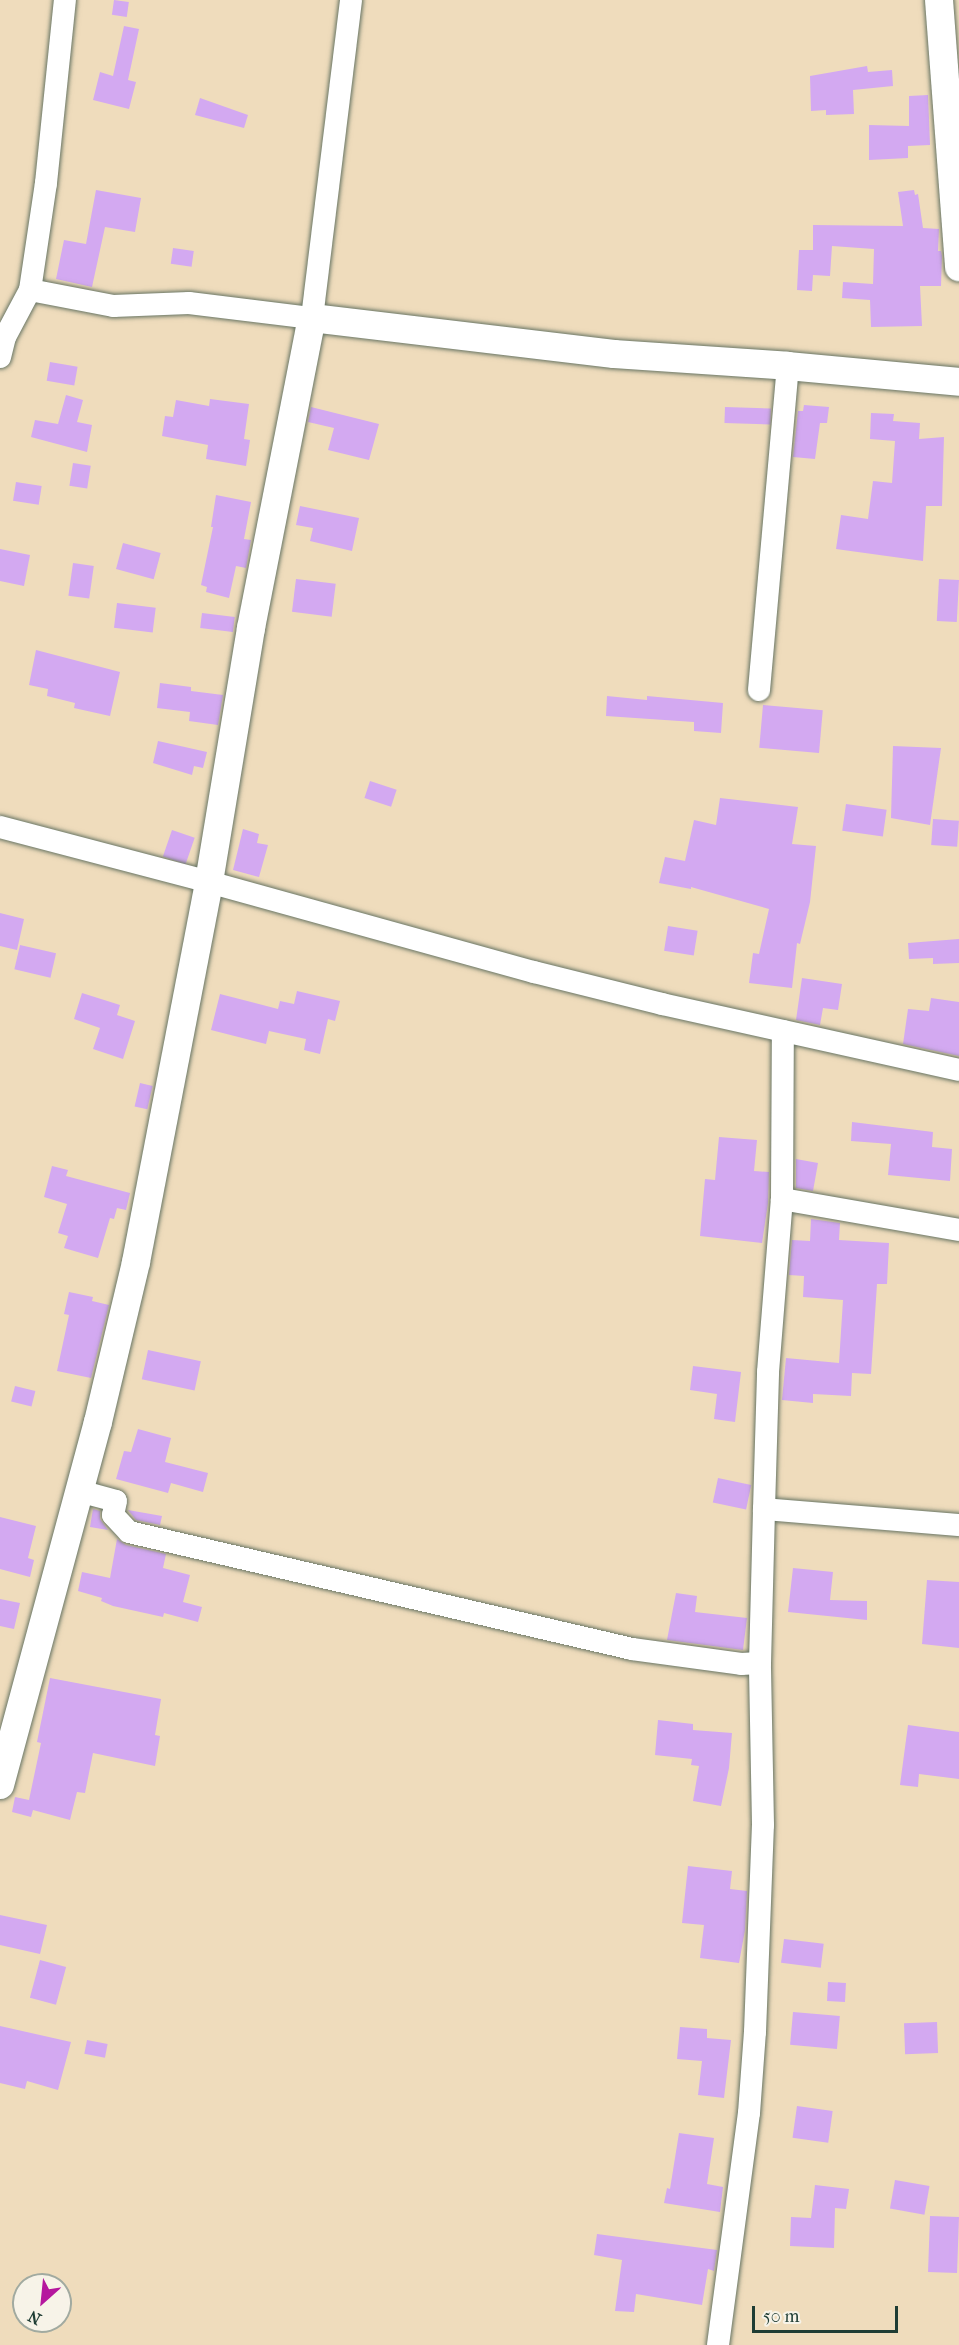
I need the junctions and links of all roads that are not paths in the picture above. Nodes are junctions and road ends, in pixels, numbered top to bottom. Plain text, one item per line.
1 (65, 0) edge
2 (351, 0) edge
3 (939, 0) edge
4 (959, 267) edge
5 (30, 290) junction
6 (312, 318) junction
7 (0, 357) edge
8 (789, 366) junction
9 (959, 382) edge
10 (759, 690) dead end
11 (0, 827) edge
12 (209, 882) junction
13 (783, 1031) junction
14 (959, 1070) edge
15 (782, 1199) junction
16 (959, 1230) edge
17 (79, 1491) junction
18 (764, 1509) junction
19 (959, 1525) edge
20 (760, 1664) junction
21 (0, 1785) edge
22 (718, 2345) edge

1 - 5 street
2 - 6 street
3 - 4 street
5 - 6 street
5 - 7 street
6 - 8 street
6 - 12 street
8 - 9 street
8 - 10 street
11 - 12 street
12 - 13 street
12 - 17 street
13 - 14 street
13 - 15 street
15 - 16 street
15 - 18 street
17 - 20 street
17 - 21 street
18 - 19 street
18 - 20 street
20 - 22 street

